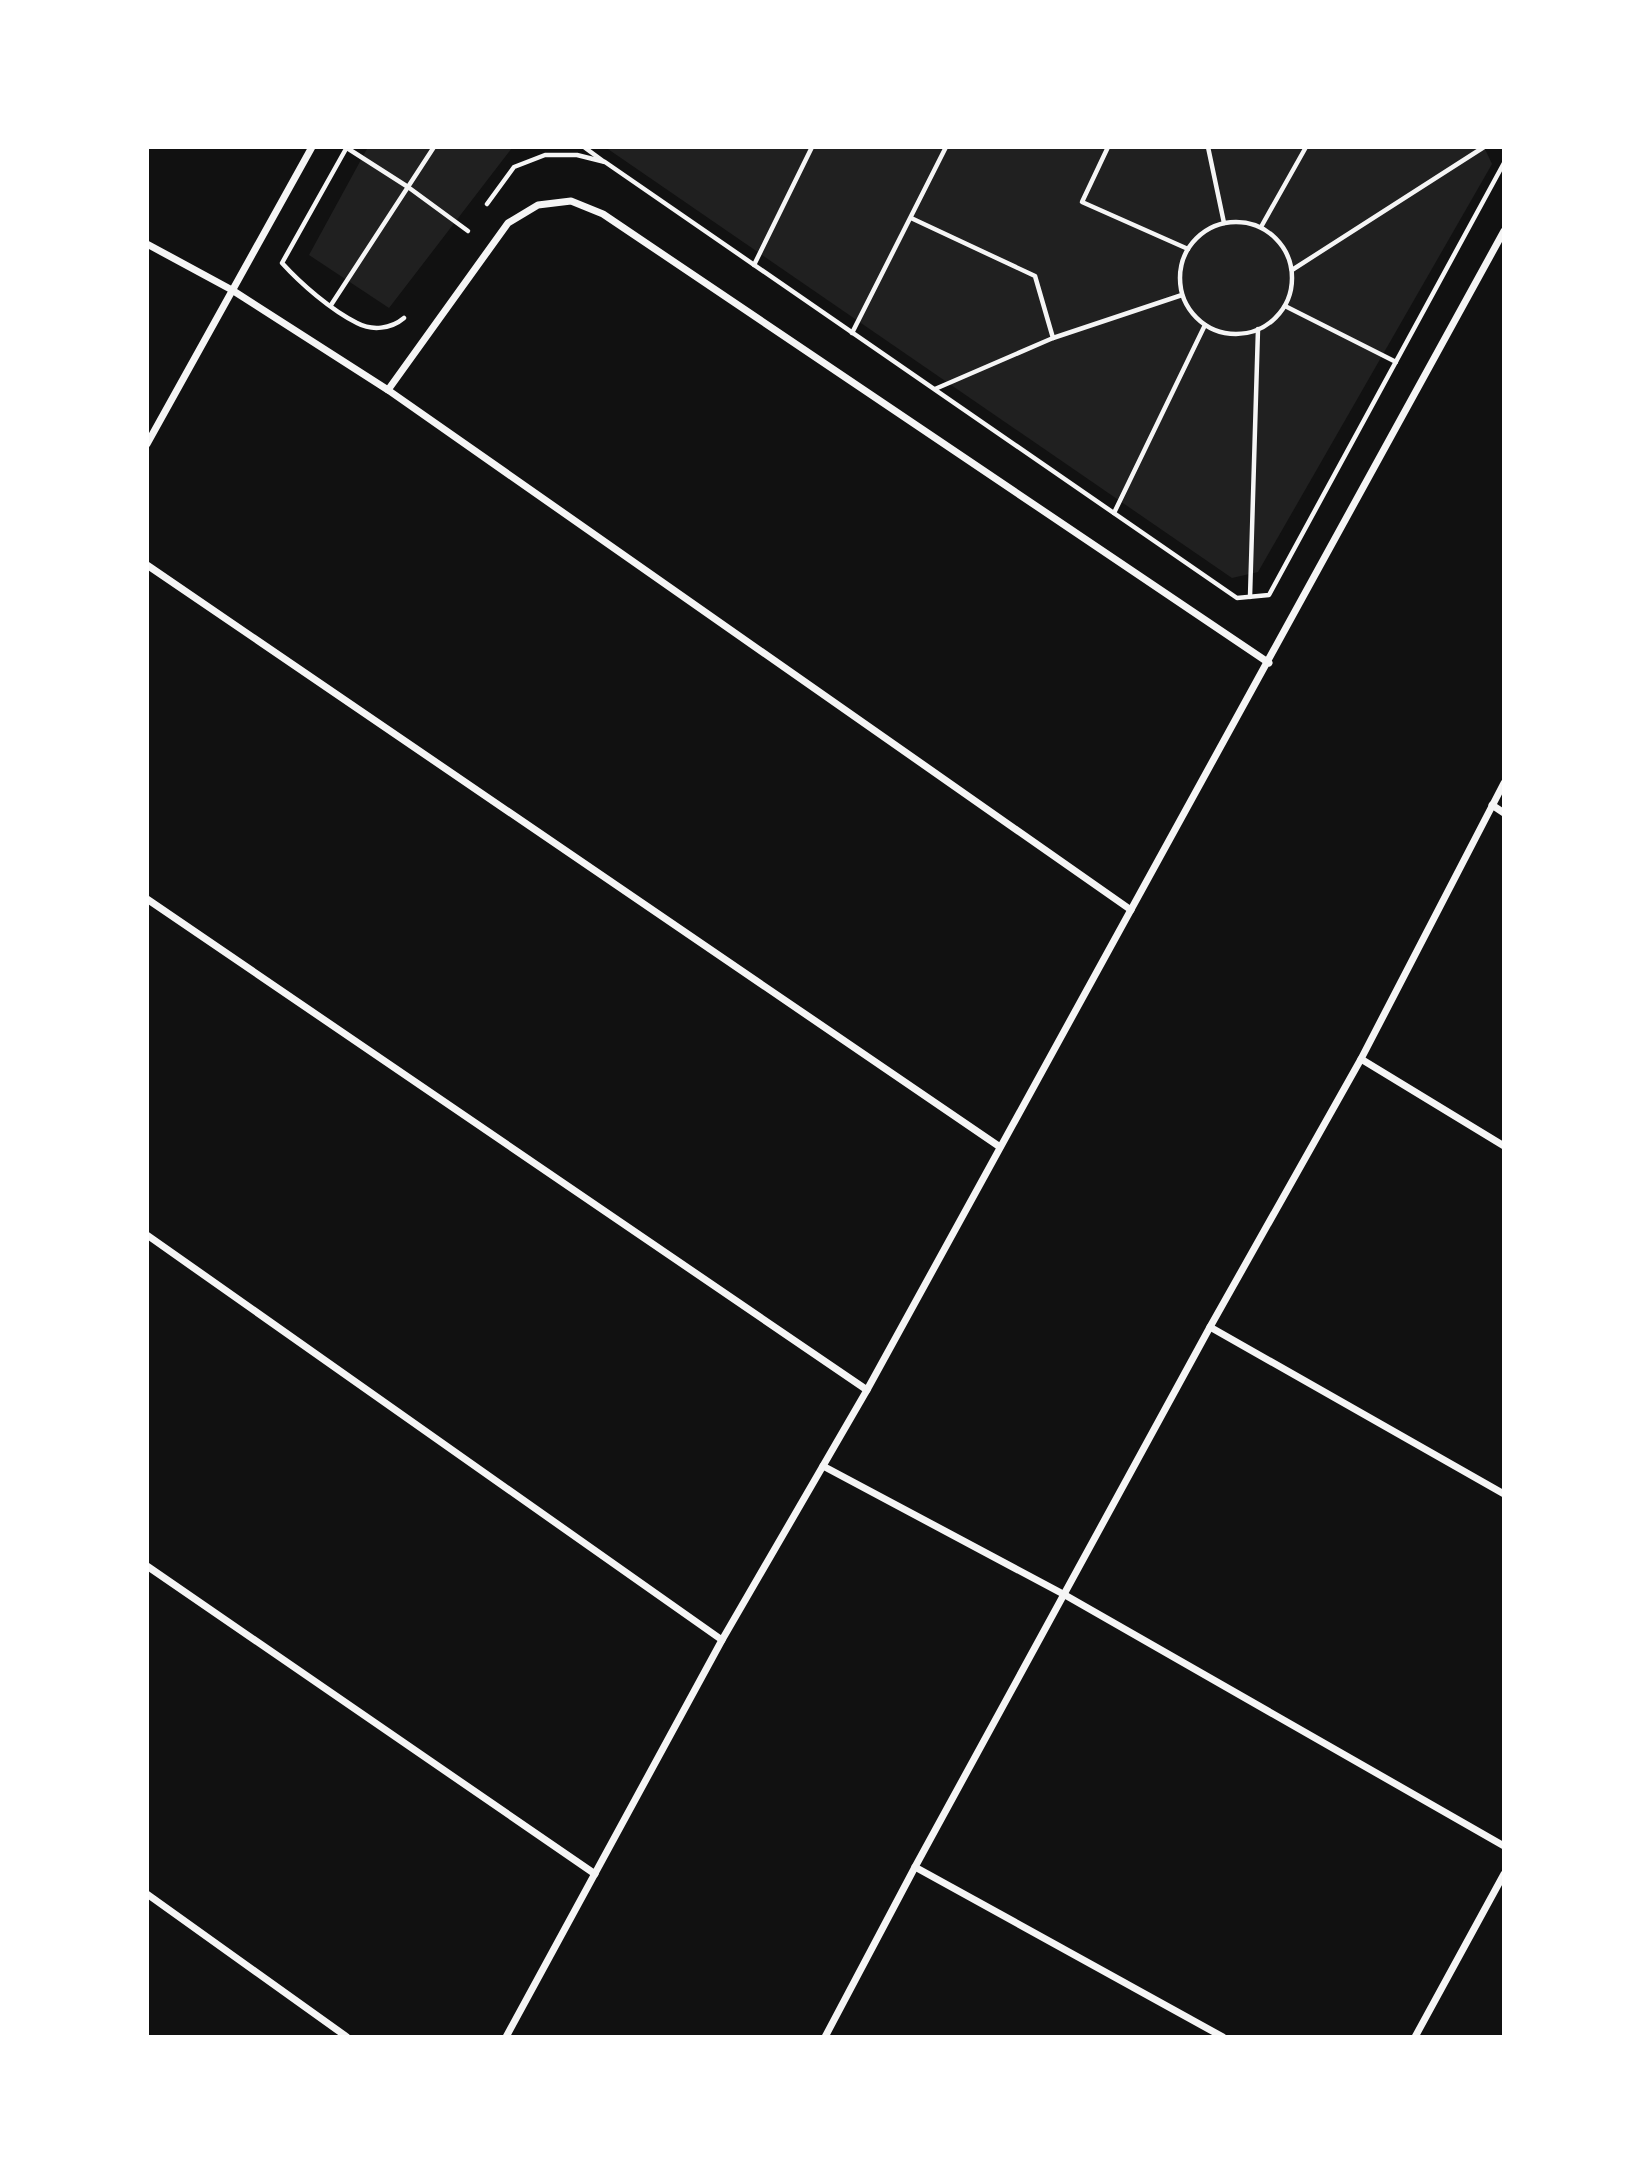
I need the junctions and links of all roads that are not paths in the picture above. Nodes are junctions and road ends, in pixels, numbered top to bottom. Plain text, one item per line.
1 (312, 147) edge
2 (1504, 231) edge
3 (147, 244) edge
4 (232, 290) junction
5 (388, 390) junction
6 (147, 444) edge
7 (147, 565) edge
8 (1269, 663) junction
9 (1504, 783) edge
10 (1492, 805) junction
11 (1504, 813) edge
12 (147, 899) edge
13 (1132, 910) junction
14 (1362, 1059) junction
15 (1504, 1146) edge
16 (1000, 1147) junction
17 (147, 1235) edge
18 (1210, 1327) junction
19 (867, 1390) junction
20 (823, 1465) junction
21 (1504, 1494) edge
22 (147, 1566) edge
23 (1065, 1595) junction
24 (722, 1640) junction
25 (1504, 1846) edge
26 (915, 1867) junction
27 (595, 1874) junction
28 (1504, 1874) edge
29 (147, 1894) edge
30 (347, 2037) edge
31 (506, 2037) edge
32 (825, 2037) edge
33 (1223, 2037) edge
34 (1415, 2037) edge

1 - 4 street
2 - 8 street
3 - 4 street
4 - 5 street
4 - 6 street
5 - 8 street
5 - 13 street
7 - 16 street
8 - 13 street
9 - 10 street
10 - 11 street
10 - 14 street
12 - 19 street
13 - 16 street
14 - 15 street
14 - 18 street
16 - 19 street
17 - 24 street
18 - 21 street
18 - 23 street
19 - 20 street
20 - 23 street
20 - 24 street
22 - 27 street
23 - 25 street
23 - 26 street
24 - 27 street
26 - 32 street
26 - 33 street
27 - 31 street
28 - 34 street
29 - 30 street

